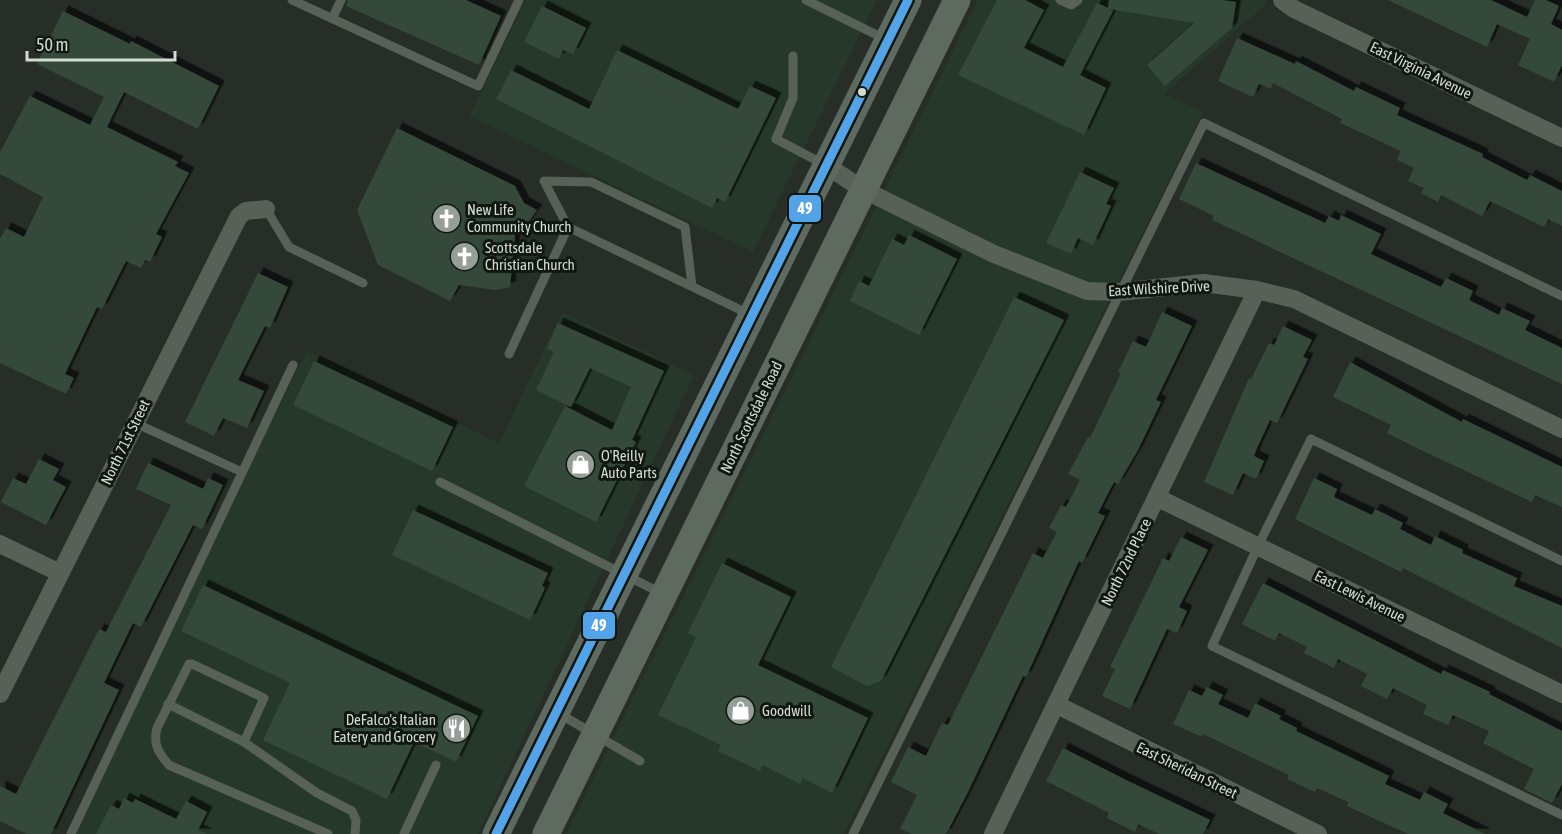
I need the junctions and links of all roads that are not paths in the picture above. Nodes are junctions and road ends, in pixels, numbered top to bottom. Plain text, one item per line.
1 (292, 0) edge
2 (341, 0) edge
3 (519, 0) edge
4 (806, 0) edge
5 (908, 0) edge
6 (957, 0) edge
7 (1060, 0) edge
8 (1078, 0) edge
9 (1282, 0) edge
10 (332, 19) junction
11 (888, 41) junction
12 (793, 56) dead end
13 (1562, 138) edge
14 (825, 165) junction
15 (862, 189) junction
16 (266, 209) joint
17 (568, 226) junction
18 (363, 283) dead end
19 (692, 286) junction
20 (1257, 290) junction
21 (1119, 292) junction
22 (1562, 296) edge
23 (752, 315) junction
24 (509, 354) dead end
25 (293, 365) dead end
26 (135, 423) junction
27 (1562, 429) edge
28 (242, 472) junction
29 (440, 482) dead end
30 (1158, 498) junction
31 (0, 544) edge
32 (1258, 546) junction
33 (1562, 561) edge
34 (60, 573) junction
35 (624, 574) junction
36 (664, 594) junction
37 (1562, 693) edge
38 (0, 694) edge
39 (168, 704) junction
40 (1057, 705) junction
41 (556, 712) junction
42 (595, 734) junction
43 (244, 742) junction
44 (640, 761) dead end
45 (436, 765) dead end
46 (1562, 815) edge
47 (71, 834) edge
48 (328, 834) edge
49 (355, 834) edge
50 (404, 834) edge
51 (496, 834) edge
52 (546, 834) edge
53 (853, 834) edge
54 (993, 834) edge
55 (1318, 834) edge

1 - 10 lane
2 - 10 lane
3 - 10 lane
4 - 11 lane
5 - 11 main road
6 - 15 main road, North Scottsdale Road
7 - 8 lane
9 - 13 street, East Virginia Avenue
11 - 14 main road
12 - 14 lane
14 - 15 street, East Wilshire Drive
14 - 23 main road
15 - 21 street, East Wilshire Drive
15 - 36 main road, North Scottsdale Road
16 - 18 lane
16 - 26 street, North 71st Street
17 - 19 lane
17 - 19 lane
17 - 24 lane
19 - 23 lane
20 - 21 street, East Wilshire Drive
20 - 27 street, East Wilshire Drive
20 - 30 street, North 72nd Place
21 - 22 lane
21 - 53 lane
23 - 35 main road
25 - 28 lane
26 - 28 lane
26 - 34 street, North 71st Street
28 - 47 lane
29 - 35 lane
30 - 32 street, East Lewis Avenue
30 - 40 street, North 72nd Place
31 - 34 street
32 - 33 lane
32 - 37 street, East Lewis Avenue
32 - 46 lane
34 - 38 street, North 71st Street
35 - 36 lane
35 - 41 main road
36 - 42 main road, North Scottsdale Road
39 - 43 lane
39 - 43 lane
39 - 48 lane
40 - 54 street, North 72nd Place
40 - 55 street, East Sheridan Street
41 - 42 lane
41 - 51 main road
42 - 44 lane
42 - 52 main road, North Scottsdale Road
43 - 49 lane
45 - 50 lane

